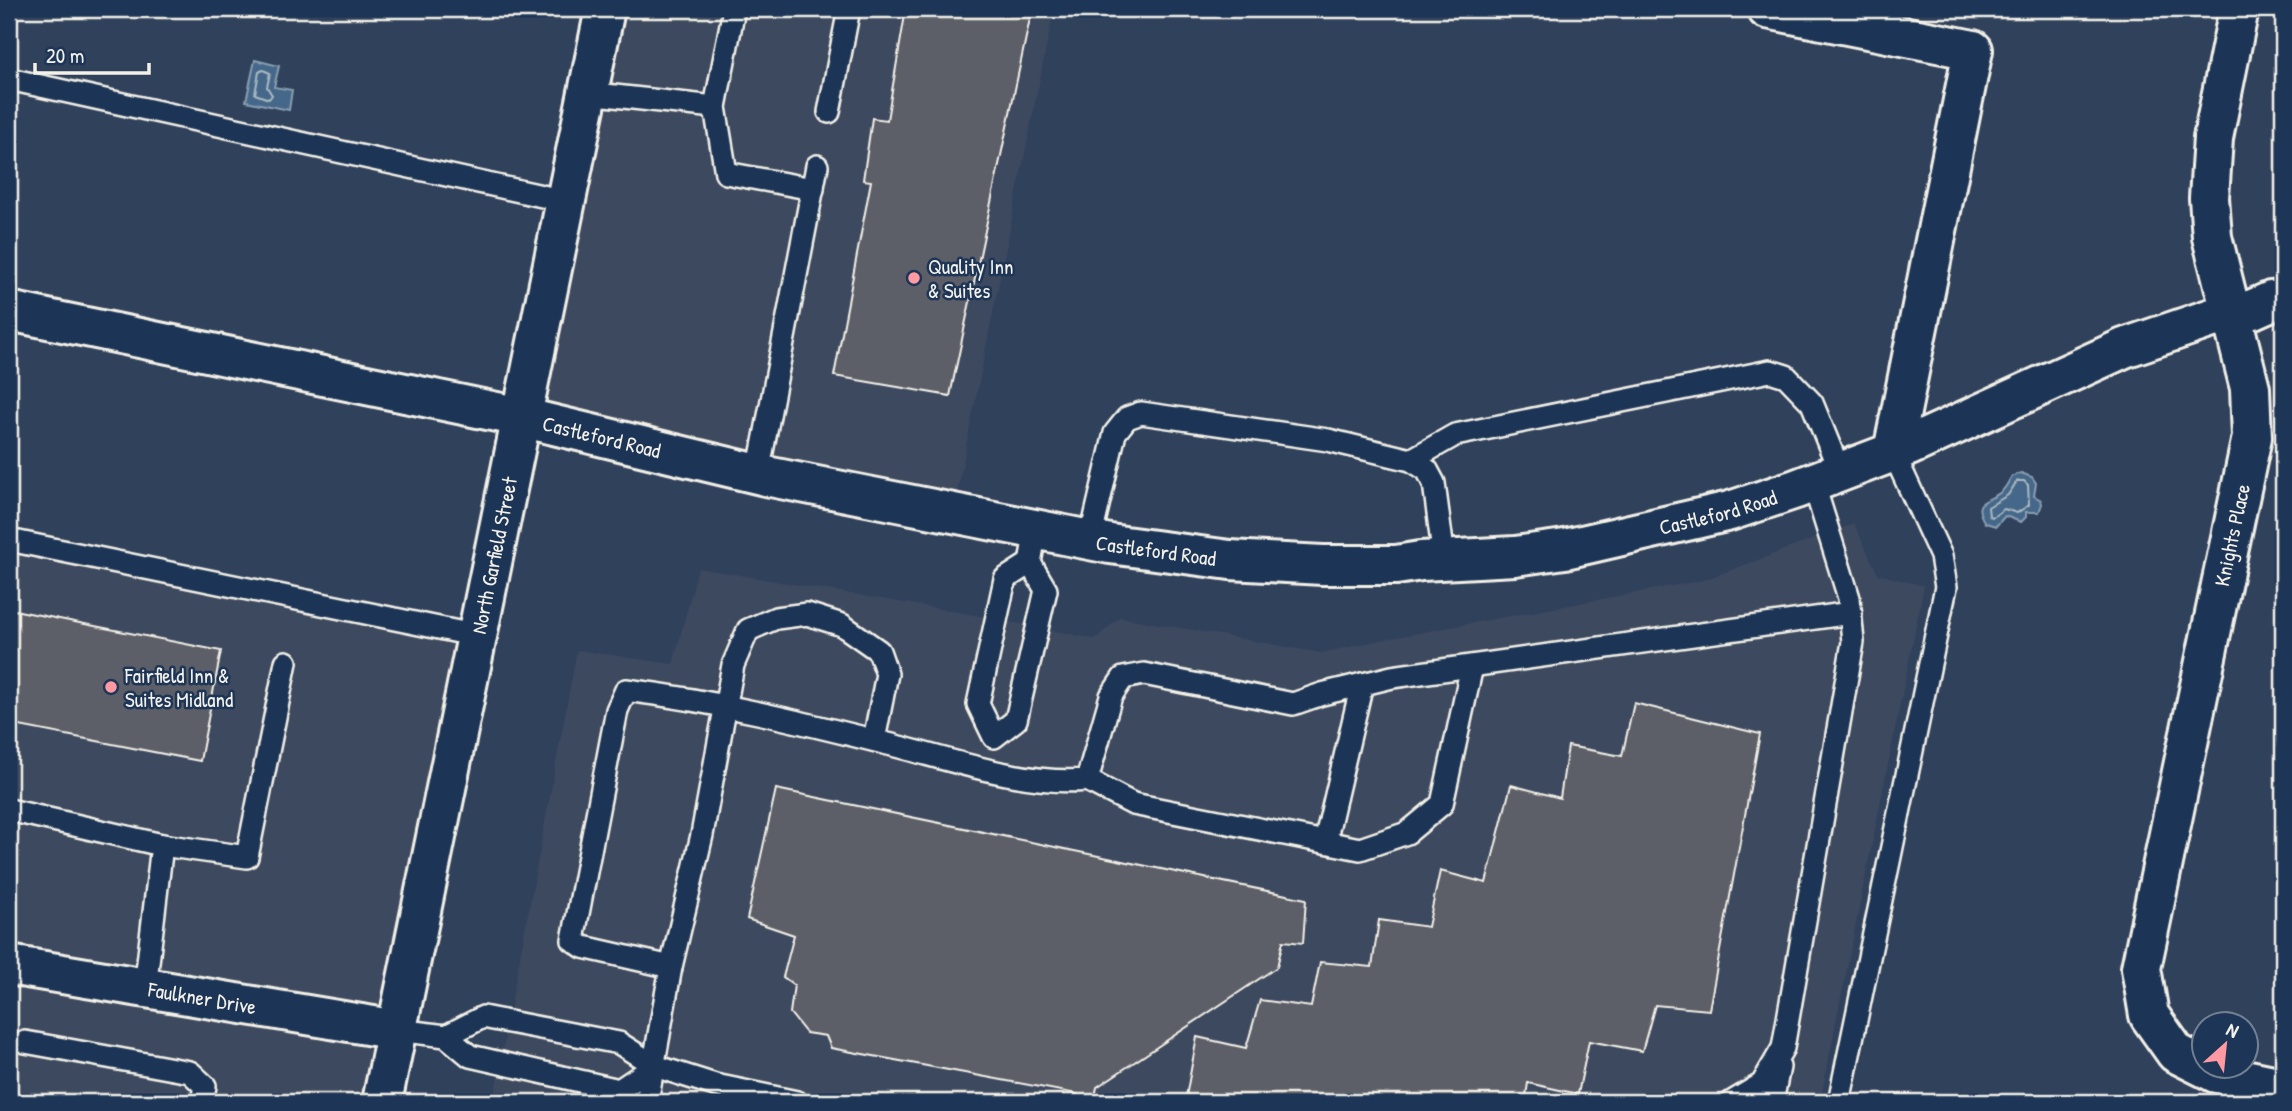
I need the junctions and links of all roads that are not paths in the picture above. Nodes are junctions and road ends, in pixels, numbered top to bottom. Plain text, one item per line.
1 (605, 9) edge
2 (734, 9) edge
3 (849, 9) edge
4 (1768, 9) edge
5 (2239, 9) edge
6 (9, 79) edge
7 (587, 93) junction
8 (715, 107) junction
9 (829, 112) dead end
10 (817, 166) dead end
11 (813, 189) junction
12 (565, 201) junction
13 (2283, 300) edge
14 (9, 311) edge
15 (2233, 314) junction
16 (521, 417) junction
17 (1893, 452) junction
18 (1411, 460) junction
19 (758, 473) junction
20 (1827, 477) junction
21 (9, 540) edge
22 (1090, 540) junction
23 (1033, 546) junction
24 (1444, 559) junction
25 (1850, 613) junction
26 (478, 636) junction
27 (286, 662) dead end
28 (1472, 666) junction
29 (1362, 684) junction
30 (724, 704) junction
31 (994, 737) junction
32 (874, 740) junction
33 (985, 769) junction
34 (1087, 780) junction
35 (10, 809) edge
36 (1325, 842) junction
37 (162, 845) junction
38 (9, 965) edge
39 (671, 967) junction
40 (145, 988) junction
41 (397, 1030) junction
42 (446, 1036) junction
43 (26, 1041) dead end
44 (1783, 1048) junction
45 (654, 1066) junction
46 (2283, 1087) edge
47 (202, 1102) edge
48 (382, 1102) edge
49 (647, 1102) edge
50 (797, 1102) edge
51 (1732, 1102) edge
52 (1772, 1102) edge
53 (1839, 1102) edge

1 - 7 street, North Garfield Street
2 - 8 lane
3 - 9 lane
4 - 17 street
5 - 15 street, Knights Place
6 - 12 lane
7 - 8 lane
7 - 12 street, North Garfield Street
8 - 11 lane
10 - 11 lane
11 - 19 lane
12 - 16 street, North Garfield Street
13 - 15 street, Castleford Road
14 - 16 street, Castleford Road
15 - 17 street, Castleford Road
15 - 46 street, Knights Place
16 - 19 street, Castleford Road
16 - 26 street, North Garfield Street
17 - 20 street, Castleford Road
17 - 53 lane
18 - 20 lane
18 - 22 lane
18 - 24 lane
19 - 23 street, Castleford Road
20 - 24 street, Castleford Road
20 - 25 lane
21 - 26 lane
22 - 23 street, Castleford Road
22 - 24 street, Castleford Road
23 - 31 lane
23 - 31 lane
25 - 28 lane
25 - 44 lane
26 - 41 street, North Garfield Street
27 - 37 lane
28 - 29 lane
28 - 36 lane
29 - 34 lane
29 - 36 lane
30 - 32 lane
30 - 32 lane
30 - 39 lane
30 - 39 lane
31 - 33 lane
32 - 33 lane
33 - 34 lane
34 - 36 lane
35 - 37 lane
37 - 40 lane
38 - 40 street, Faulkner Drive
39 - 45 lane
40 - 41 street, Faulkner Drive
41 - 42 lane
41 - 48 street, North Garfield Street
42 - 45 lane
42 - 45 lane
43 - 47 lane
44 - 51 lane
44 - 52 lane
45 - 49 lane
45 - 50 lane

